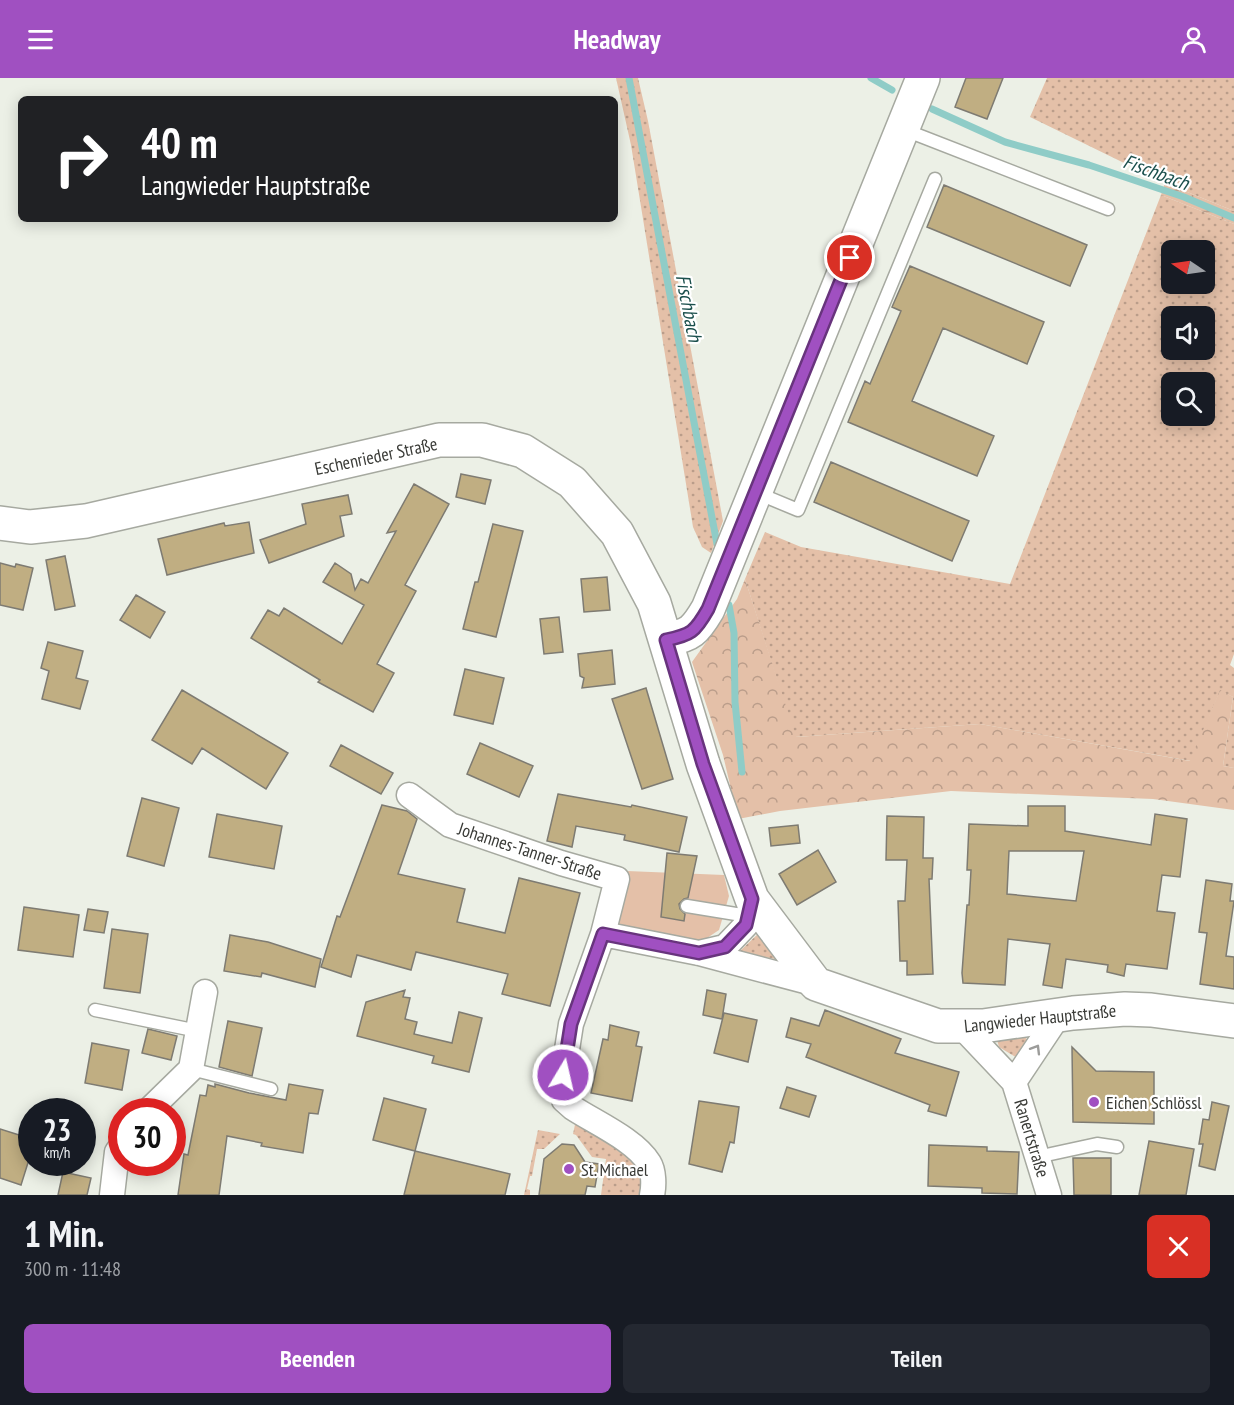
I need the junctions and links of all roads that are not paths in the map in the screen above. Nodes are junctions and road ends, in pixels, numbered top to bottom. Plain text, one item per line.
1 (923, 78) edge
2 (902, 129) junction
3 (935, 179) dead end
4 (1108, 209) dead end
5 (756, 492) junction
6 (0, 523) edge
7 (666, 640) junction
8 (409, 795) dead end
9 (687, 906) dead end
10 (750, 907) junction
11 (603, 934) junction
12 (699, 953) junction
13 (816, 984) junction
14 (205, 992) dead end
15 (94, 1010) dead end
16 (1058, 1016) junction
17 (1234, 1021) edge
18 (961, 1026) junction
19 (198, 1031) junction
20 (191, 1069) junction
21 (1014, 1082) junction
22 (271, 1089) dead end
23 (161, 1098) edge
24 (1117, 1147) dead end
25 (1037, 1157) junction
26 (114, 1176) edge
27 (112, 1195) edge
28 (652, 1195) edge
29 (1049, 1195) edge

1 - 2 street
2 - 4 lane
2 - 5 street
3 - 5 lane
5 - 7 street
6 - 7 street, Eschenrieder Straße
7 - 10 street, Eschenrieder Straße
8 - 11 street, Johannes-Tanner-Straße
9 - 10 lane
10 - 12 street, Langwieder Hauptstraße
10 - 13 street
11 - 12 street, Langwieder Hauptstraße
11 - 28 street, Johannes-Tanner-Straße
12 - 13 street, Langwieder Hauptstraße
13 - 18 street, Langwieder Hauptstraße
14 - 19 street
15 - 19 lane
16 - 17 street, Langwieder Hauptstraße
16 - 18 street, Langwieder Hauptstraße
21 -> 16 street, Ranertstraße
18 - 21 street, Ranertstraße
19 - 20 street
20 - 22 lane
20 - 23 street
21 - 25 street, Ranertstraße
24 - 25 lane
25 - 29 street, Ranertstraße
26 - 27 street

